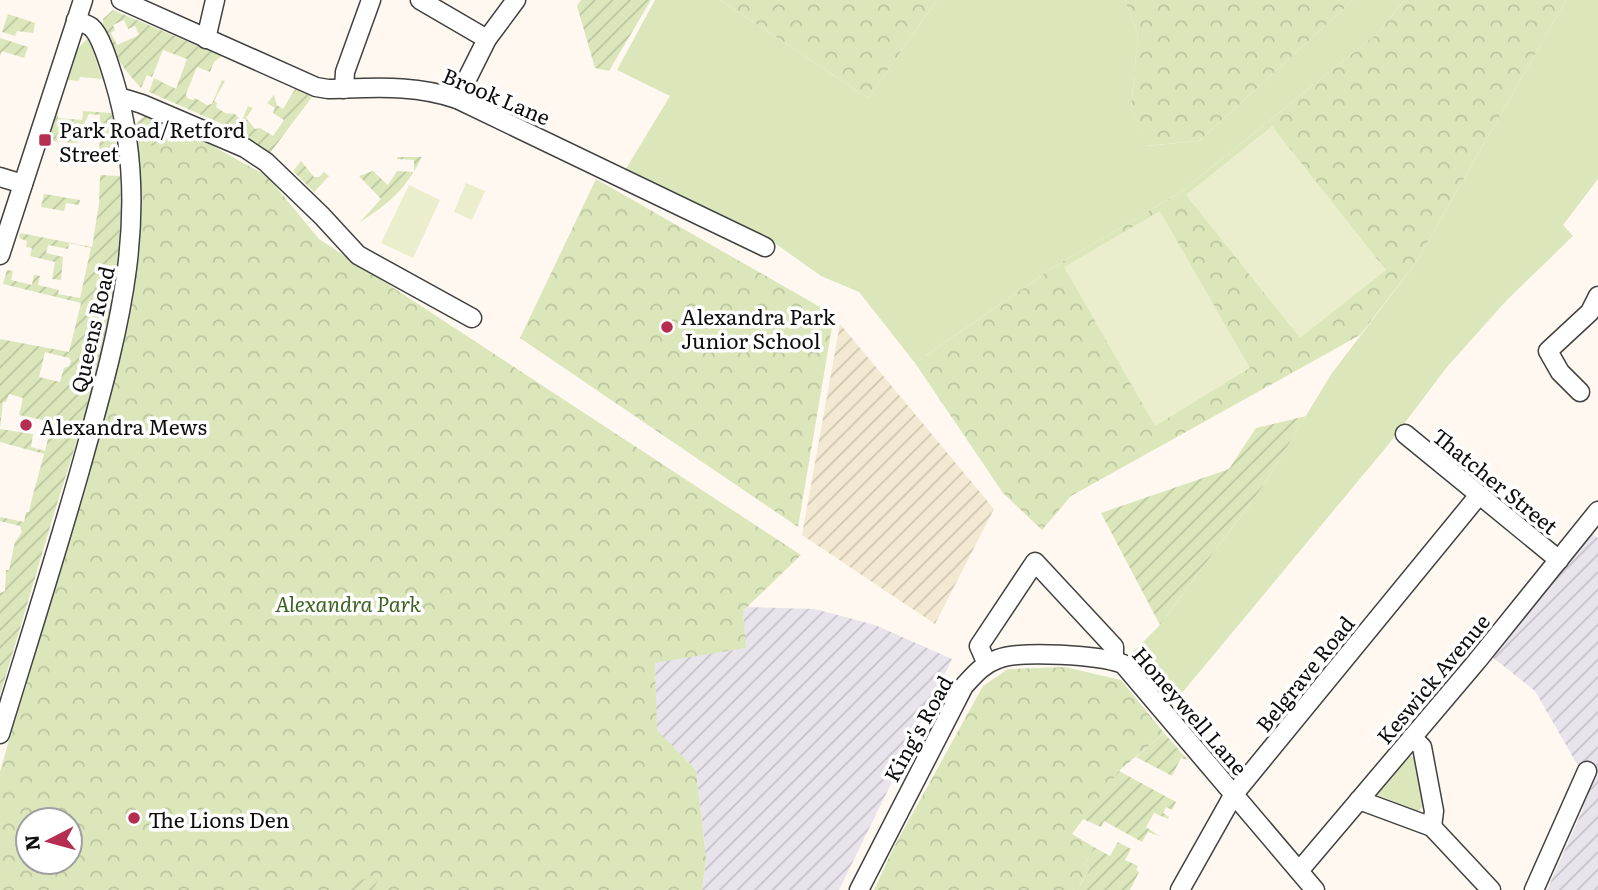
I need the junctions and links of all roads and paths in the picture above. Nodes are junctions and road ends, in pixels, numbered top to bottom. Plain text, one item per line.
1 (83, 0) edge
2 (121, 0) edge
3 (215, 0) edge
4 (371, 0) edge
5 (420, 0) edge
6 (516, 0) edge
7 (76, 20) junction
8 (206, 39) junction
9 (487, 39) junction
10 (344, 89) junction
11 (457, 99) junction
12 (120, 100) junction
13 (0, 177) edge
14 (23, 184) junction
15 (765, 247) dead end
16 (0, 255) edge
17 (1598, 296) edge
18 (472, 318) dead end
19 (1580, 392) dead end
20 (1405, 435) dead end
21 (1479, 495) junction
22 (1598, 511) edge
23 (1559, 560) junction
24 (1114, 661) junction
25 (987, 664) junction
26 (0, 734) edge
27 (1412, 737) junction
28 (1587, 771) dead end
29 (1359, 800) junction
30 (1229, 801) junction
31 (1432, 827) junction
32 (1299, 871) junction
33 (1311, 889) edge
34 (859, 890) edge
35 (1180, 890) edge
36 (1491, 890) edge
37 (1534, 890) edge

1 - 7 street
2 - 8 street, Brook Lane
3 - 8 street
4 - 10 street
5 - 9 street
6 - 9 street
7 - 12 street, Queens Road
7 - 14 street
8 - 10 street, Brook Lane
9 - 11 street
10 - 11 street, Brook Lane
11 - 15 street, Brook Lane
12 - 18 street
12 - 26 street, Queens Road
13 - 14 street
14 - 16 street
17 - 19 street
20 - 21 street, Thatcher Street
21 - 23 street, Thatcher Street
21 - 30 street, Belgrave Road
22 - 23 street, Keswick Avenue
23 - 27 street, Keswick Avenue
24 - 25 street
24 - 25 street, Honeywell Lane
24 - 30 street, Honeywell Lane
25 - 34 street, King's Road
27 - 29 street, Keswick Avenue
27 - 31 street
28 - 37 street
29 - 31 street
29 - 32 street, Keswick Avenue
30 - 32 street, Honeywell Lane
30 - 35 street, Belgrave Road
31 - 36 street
32 - 33 street, Honeywell Lane

